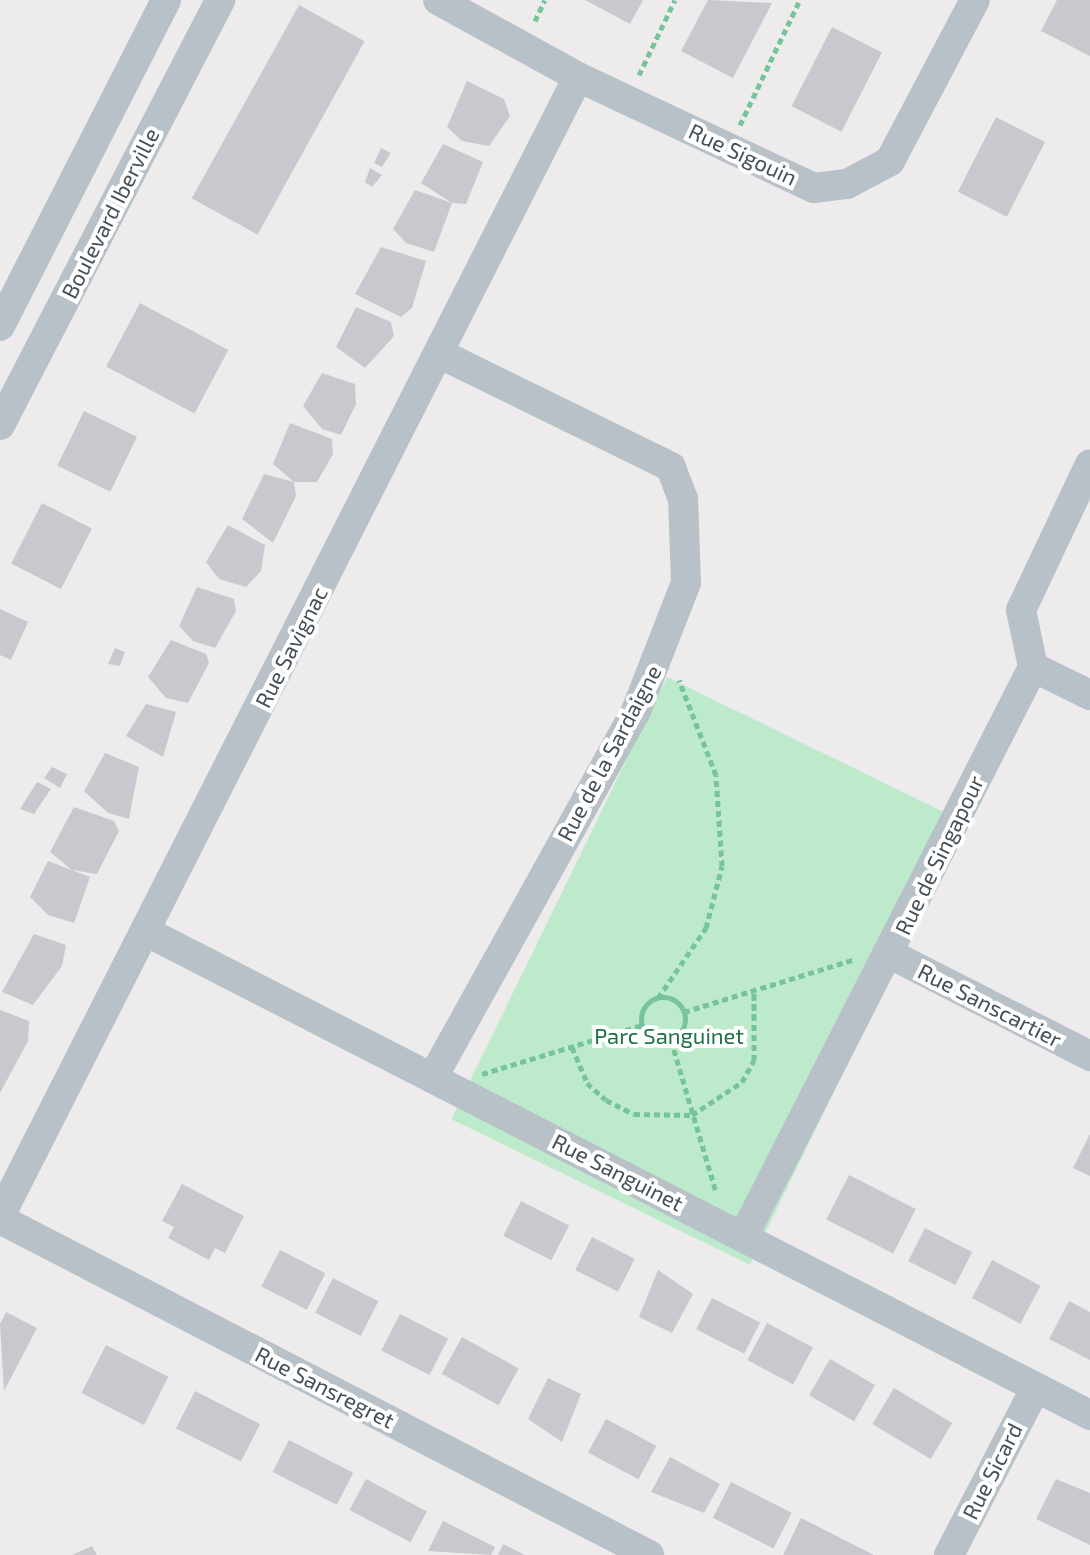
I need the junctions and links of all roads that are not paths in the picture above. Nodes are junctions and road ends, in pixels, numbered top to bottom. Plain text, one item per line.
1 (438, 0) edge
2 (975, 0) edge
3 (164, 1) edge
4 (213, 13) edge
5 (578, 77) junction
6 (0, 326) edge
7 (442, 355) junction
8 (0, 425) edge
9 (1090, 464) edge
10 (1033, 667) junction
11 (1090, 695) edge
12 (145, 931) junction
13 (892, 950) junction
14 (1090, 1056) edge
15 (440, 1081) junction
16 (0, 1218) edge
17 (735, 1233) junction
18 (1036, 1387) junction
19 (1090, 1415) edge
20 (649, 1555) edge
21 (949, 1555) edge

1 - 5 street, Rue Sigouin
2 - 5 street, Rue Sigouin
3 - 4 street
3 - 6 street
4 - 8 street, Boulevard Iberville
5 - 7 street, Rue Savignac
7 - 12 street, Rue Savignac
7 - 15 street, Rue de la Sardaigne
9 - 10 street
10 - 11 street
10 - 13 street, Rue de Singapour
12 - 15 street, Rue Sanguinet
12 - 16 street, Rue Savignac
13 - 14 street, Rue Sanscartier
13 - 17 street, Rue de Singapour
15 - 17 street, Rue Sanguinet
16 - 20 street, Rue Sansregret
17 - 18 street, Rue Sanguinet
18 - 19 street, Rue Sanguinet
18 - 21 street, Rue Sicard

